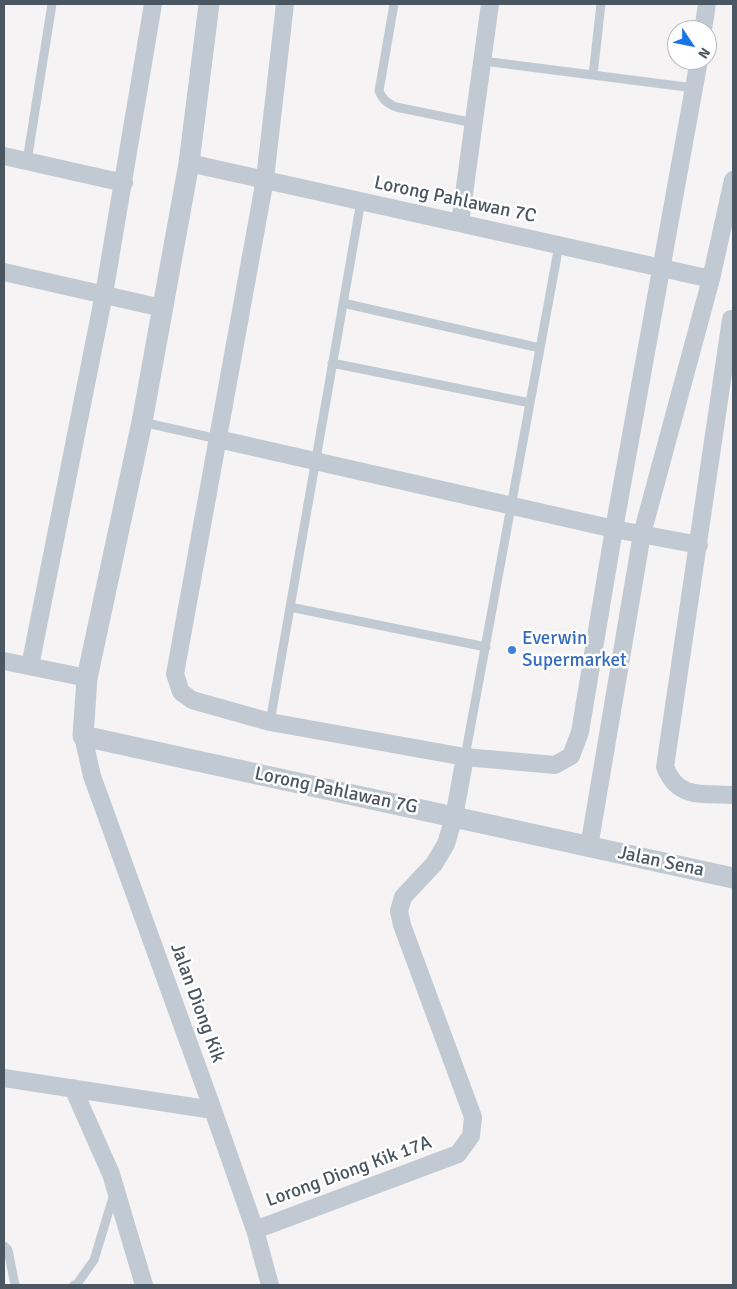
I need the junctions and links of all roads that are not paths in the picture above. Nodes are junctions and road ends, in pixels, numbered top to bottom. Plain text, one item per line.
1 (52, 4) edge
2 (153, 4) edge
3 (209, 4) edge
4 (285, 4) edge
5 (394, 4) edge
6 (490, 4) edge
7 (601, 4) edge
8 (707, 4) edge
9 (705, 20) edge
10 (483, 61) junction
11 (697, 70) edge
12 (593, 75) junction
13 (694, 88) junction
14 (474, 123) junction
15 (4, 156) edge
16 (28, 161) junction
17 (189, 163) junction
18 (265, 180) junction
19 (124, 183) junction
20 (733, 186) edge
21 (361, 201) junction
22 (460, 223) junction
23 (559, 245) junction
24 (662, 268) junction
25 (4, 272) edge
26 (711, 279) junction
27 (104, 294) junction
28 (343, 304) junction
29 (162, 308) junction
30 (702, 314) junction
31 (732, 319) edge
32 (540, 348) junction
33 (332, 363) junction
34 (530, 403) junction
35 (142, 422) junction
36 (218, 439) junction
37 (315, 461) junction
38 (511, 506) junction
39 (614, 529) junction
40 (642, 534) junction
41 (699, 545) junction
42 (290, 607) junction
43 (486, 647) junction
44 (4, 661) edge
45 (30, 666) junction
46 (87, 678) junction
47 (270, 722) junction
48 (83, 736) junction
49 (465, 757) junction
50 (733, 795) edge
51 (454, 817) junction
52 (589, 847) junction
53 (733, 878) edge
54 (4, 1078) edge
55 (73, 1088) junction
56 (214, 1110) junction
57 (115, 1189) junction
58 (255, 1230) junction
59 (4, 1246) edge
60 (15, 1285) edge
61 (74, 1285) edge
62 (144, 1285) edge
63 (270, 1285) edge

1 - 16 lane
2 - 19 street
3 - 17 street
4 - 18 street
5 - 14 lane
6 - 10 street
7 - 12 lane
8 - 9 street
10 - 12 lane
10 - 14 street
11 - 13 street
12 - 13 lane
13 - 24 street
14 - 22 street
15 - 16 street
16 - 19 street
17 - 18 street, Lorong Pahlawan 7C
17 - 29 street
18 - 21 street, Lorong Pahlawan 7C
18 - 36 street
19 - 27 street
20 - 26 street
21 - 22 street, Lorong Pahlawan 7C
21 - 28 lane
22 - 23 street, Lorong Pahlawan 7C
23 - 24 street, Lorong Pahlawan 7C
23 - 32 lane
24 - 26 street, Lorong Pahlawan 7C
24 - 39 street
25 - 27 street
26 - 30 street
27 - 29 street
27 - 45 street
28 - 32 lane
28 - 33 lane
29 - 35 street
30 - 31 street
30 - 40 street
31 - 41 street
32 - 34 lane
33 - 34 lane
33 - 37 lane
34 - 38 lane
35 - 36 lane
35 - 46 street
36 - 37 street
36 - 47 street
37 - 38 street
37 - 42 lane
38 - 39 street
38 - 43 lane
39 - 40 street
39 - 49 street
40 - 41 street
40 - 52 street
41 - 50 street
42 - 43 lane
42 - 47 lane
43 - 49 lane
44 - 45 street
45 - 46 street
46 - 48 street
47 - 49 street
48 - 51 street, Lorong Pahlawan 7G
48 - 56 street, Jalan Diong Kik
49 - 51 street
51 - 52 street, Lorong Pahlawan 7G
51 - 58 street, Lorong Diong Kik 17A
52 - 53 street, Jalan Sena
54 - 55 street
55 - 56 street
55 - 57 street
56 - 58 street, Jalan Diong Kik
57 - 61 lane
57 - 62 street
58 - 63 street, Jalan Diong Kik
59 - 60 lane

